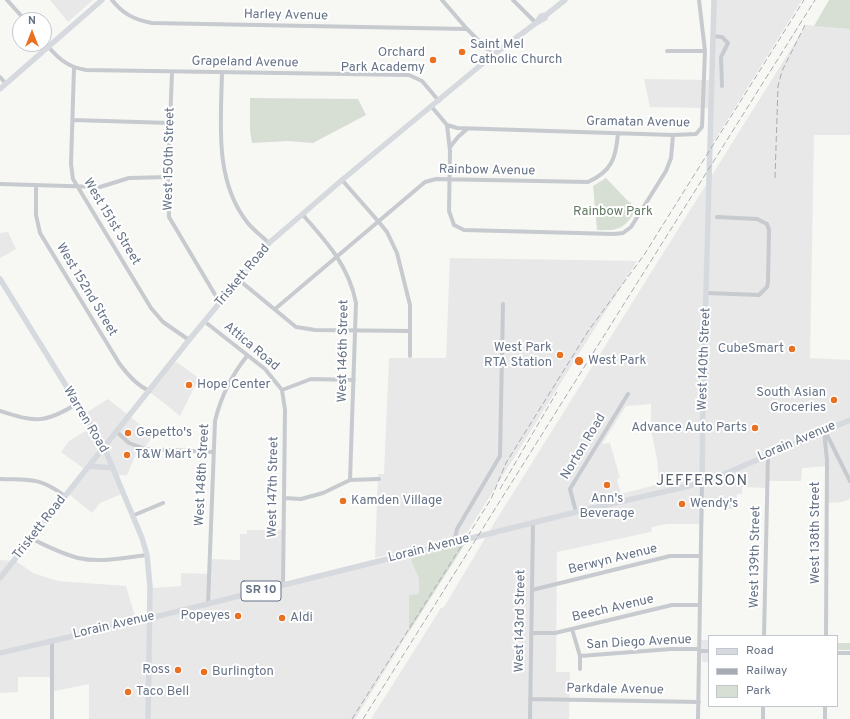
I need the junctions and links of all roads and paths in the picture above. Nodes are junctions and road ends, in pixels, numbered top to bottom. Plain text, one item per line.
1 (7, 0) edge
2 (102, 0) edge
3 (112, 0) edge
4 (442, 0) edge
5 (513, 0) edge
6 (564, 0) edge
7 (699, 0) edge
8 (714, 0) edge
9 (18, 12) edge
10 (536, 23) junction
11 (467, 29) junction
12 (713, 36) junction
13 (52, 44) edge
14 (667, 51) dead end
15 (705, 51) junction
16 (43, 52) edge
17 (52, 52) edge
18 (494, 55) junction
19 (74, 68) junction
20 (172, 72) junction
21 (222, 73) junction
22 (0, 76) edge
23 (6, 84) junction
24 (722, 86) dead end
25 (0, 89) edge
26 (439, 101) junction
27 (431, 106) junction
28 (73, 120) junction
29 (170, 124) junction
30 (448, 125) junction
31 (467, 129) junction
32 (618, 133) junction
33 (673, 135) junction
34 (450, 147) junction
35 (168, 177) junction
36 (449, 179) junction
37 (342, 180) junction
38 (0, 184) edge
39 (36, 185) junction
40 (76, 186) junction
41 (302, 214) junction
42 (717, 217) dead end
43 (378, 221) junction
44 (269, 243) junction
45 (338, 255) junction
46 (0, 279) edge
47 (239, 280) junction
48 (707, 293) junction
49 (220, 303) junction
50 (503, 304) dead end
51 (274, 309) junction
52 (204, 321) junction
53 (356, 331) junction
54 (410, 331) junction
55 (189, 340) junction
56 (247, 356) junction
57 (410, 356) dead end
58 (354, 380) junction
59 (282, 390) junction
60 (150, 391) junction
61 (628, 394) dead end
62 (76, 404) junction
63 (0, 411) edge
64 (850, 420) edge
65 (824, 431) junction
66 (117, 432) junction
67 (104, 447) junction
68 (213, 452) junction
69 (768, 455) junction
70 (89, 466) junction
71 (113, 468) junction
72 (0, 479) edge
73 (379, 479) dead end
74 (350, 480) junction
75 (850, 481) edge
76 (702, 482) junction
77 (65, 496) junction
78 (284, 498) junction
79 (163, 503) dead end
80 (576, 512) junction
81 (132, 516) junction
82 (533, 523) junction
83 (32, 539) junction
84 (454, 544) junction
85 (147, 555) junction
86 (700, 556) junction
87 (0, 578) edge
88 (283, 585) junction
89 (532, 590) junction
90 (208, 604) junction
91 (700, 605) junction
92 (151, 618) junction
93 (572, 629) junction
94 (531, 633) junction
95 (764, 635) edge
96 (826, 635) edge
97 (52, 640) junction
98 (700, 650) junction
99 (708, 652) edge
100 (0, 653) edge
101 (838, 653) edge
102 (850, 653) edge
103 (580, 656) junction
104 (580, 669) dead end
105 (530, 699) junction
106 (699, 702) junction
107 (763, 707) edge
108 (825, 707) edge
109 (52, 719) edge
110 (148, 719) edge
111 (530, 719) edge
112 (698, 719) edge
113 (763, 719) edge
114 (825, 719) edge

1 - 9 street
2 - 13 main road
3 - 11 street, Harley Avenue
4 - 11 street
5 - 10 street
6 - 10 main road, Triskett Road
7 - 15 street, Gramatan Avenue
8 - 12 main road, West 140th Street
10 - 18 main road, Triskett Road
11 - 18 street
12 - 24 street
12 - 48 main road, West 140th Street
14 - 15 street
15 - 33 street, Gramatan Avenue
16 - 23 main road
17 - 19 street, Grapeland Avenue
18 - 26 main road, Triskett Road
19 - 20 street, Grapeland Avenue
19 - 28 street, West 151st Street
20 - 21 street, Grapeland Avenue
20 - 29 street, West 150th Street
21 - 26 street, Grapeland Avenue
21 - 44 street
22 - 23 street
23 - 25 main road
26 - 27 main road, Triskett Road
27 - 30 street
27 - 37 main road, Triskett Road
28 - 29 street
28 - 40 street, West 151st Street
29 - 35 street, West 150th Street
30 - 31 street, Gramatan Avenue
30 - 34 street
31 - 32 street, Gramatan Avenue
31 - 34 street
32 - 33 street, Gramatan Avenue
32 - 36 street, Rainbow Avenue
33 - 36 street
34 - 36 street
35 - 40 street
35 - 49 street, West 150th Street
36 - 43 street, Rainbow Avenue
37 - 41 main road, Triskett Road
37 - 43 street
38 - 39 street
39 - 40 street
39 - 60 street, West 152nd Street
40 - 55 street, West 151st Street
41 - 44 main road, Triskett Road
41 - 45 street, West 146th Street
42 - 48 street
43 - 45 street, Rainbow Avenue
43 - 54 street
44 - 47 main road, Triskett Road
45 - 51 street, Rainbow Avenue
45 - 53 street, West 146th Street
46 - 62 main road, Warren Road
47 - 49 main road, Triskett Road
47 - 51 street
48 - 76 main road, West 140th Street
49 - 52 main road, Triskett Road
50 - 84 street
51 - 53 street
52 - 55 main road, Triskett Road
52 - 56 street, Attica Road
53 - 54 street
53 - 58 street, West 146th Street
54 - 57 street
55 - 60 main road, Triskett Road
56 - 59 street, Attica Road
56 - 68 street, West 148th Street
58 - 59 street
58 - 74 street, West 146th Street
59 - 78 street, West 147th Street
60 - 66 main road, Triskett Road
61 - 80 street, Norton Road
62 - 63 street
62 - 67 main road, Warren Road
64 - 65 main road, Lorain Avenue / SR 10
65 - 69 main road, Lorain Avenue / SR 10
65 - 75 street
65 - 96 street, West 138th Street
66 - 67 main road, Triskett Road
66 - 68 street
67 - 70 main road, Triskett Road
67 - 71 main road, Warren Road
68 - 90 street, West 148th Street
69 - 76 main road, Lorain Avenue / SR 10
69 - 95 street, West 139th Street
70 - 71 main road
70 - 77 main road, Triskett Road
71 - 81 main road, Warren Road
72 - 77 street
73 - 74 street
74 - 78 street
76 - 80 main road, Lorain Avenue / SR 10
76 - 86 street, West 140th Street
77 - 83 main road, Triskett Road
78 - 88 street, West 147th Street
79 - 81 street
80 - 82 main road, Lorain Avenue / SR 10
81 - 85 main road, Warren Road
82 - 84 main road, Lorain Avenue / SR 10
82 - 89 street, West 143rd Street
83 - 85 street
83 - 87 main road, Triskett Road
84 - 88 main road, Lorain Avenue / SR 10
85 - 92 main road, Warren Road
86 - 89 street, Berwyn Avenue
86 - 91 street, West 140th Street
88 - 90 main road, Lorain Avenue / SR 10
89 - 94 street, West 143rd Street
90 - 92 main road, Lorain Avenue / SR 10
91 - 93 street, Beech Avenue
91 - 98 street, West 140th Street
92 - 97 main road, Lorain Avenue / SR 10
92 - 110 main road
93 - 94 street, Beech Avenue
93 - 103 street
94 - 105 street, West 143rd Street
97 - 100 main road, Lorain Avenue / SR 10
97 - 109 street
98 - 99 street, San Diego Avenue
98 - 103 street, San Diego Avenue
98 - 106 street, West 140th Street
101 - 102 street
103 - 104 street
105 - 106 street, Parkdale Avenue
105 - 111 street, West 143rd Street
106 - 112 street, West 140th Street
107 - 113 street
108 - 114 street

